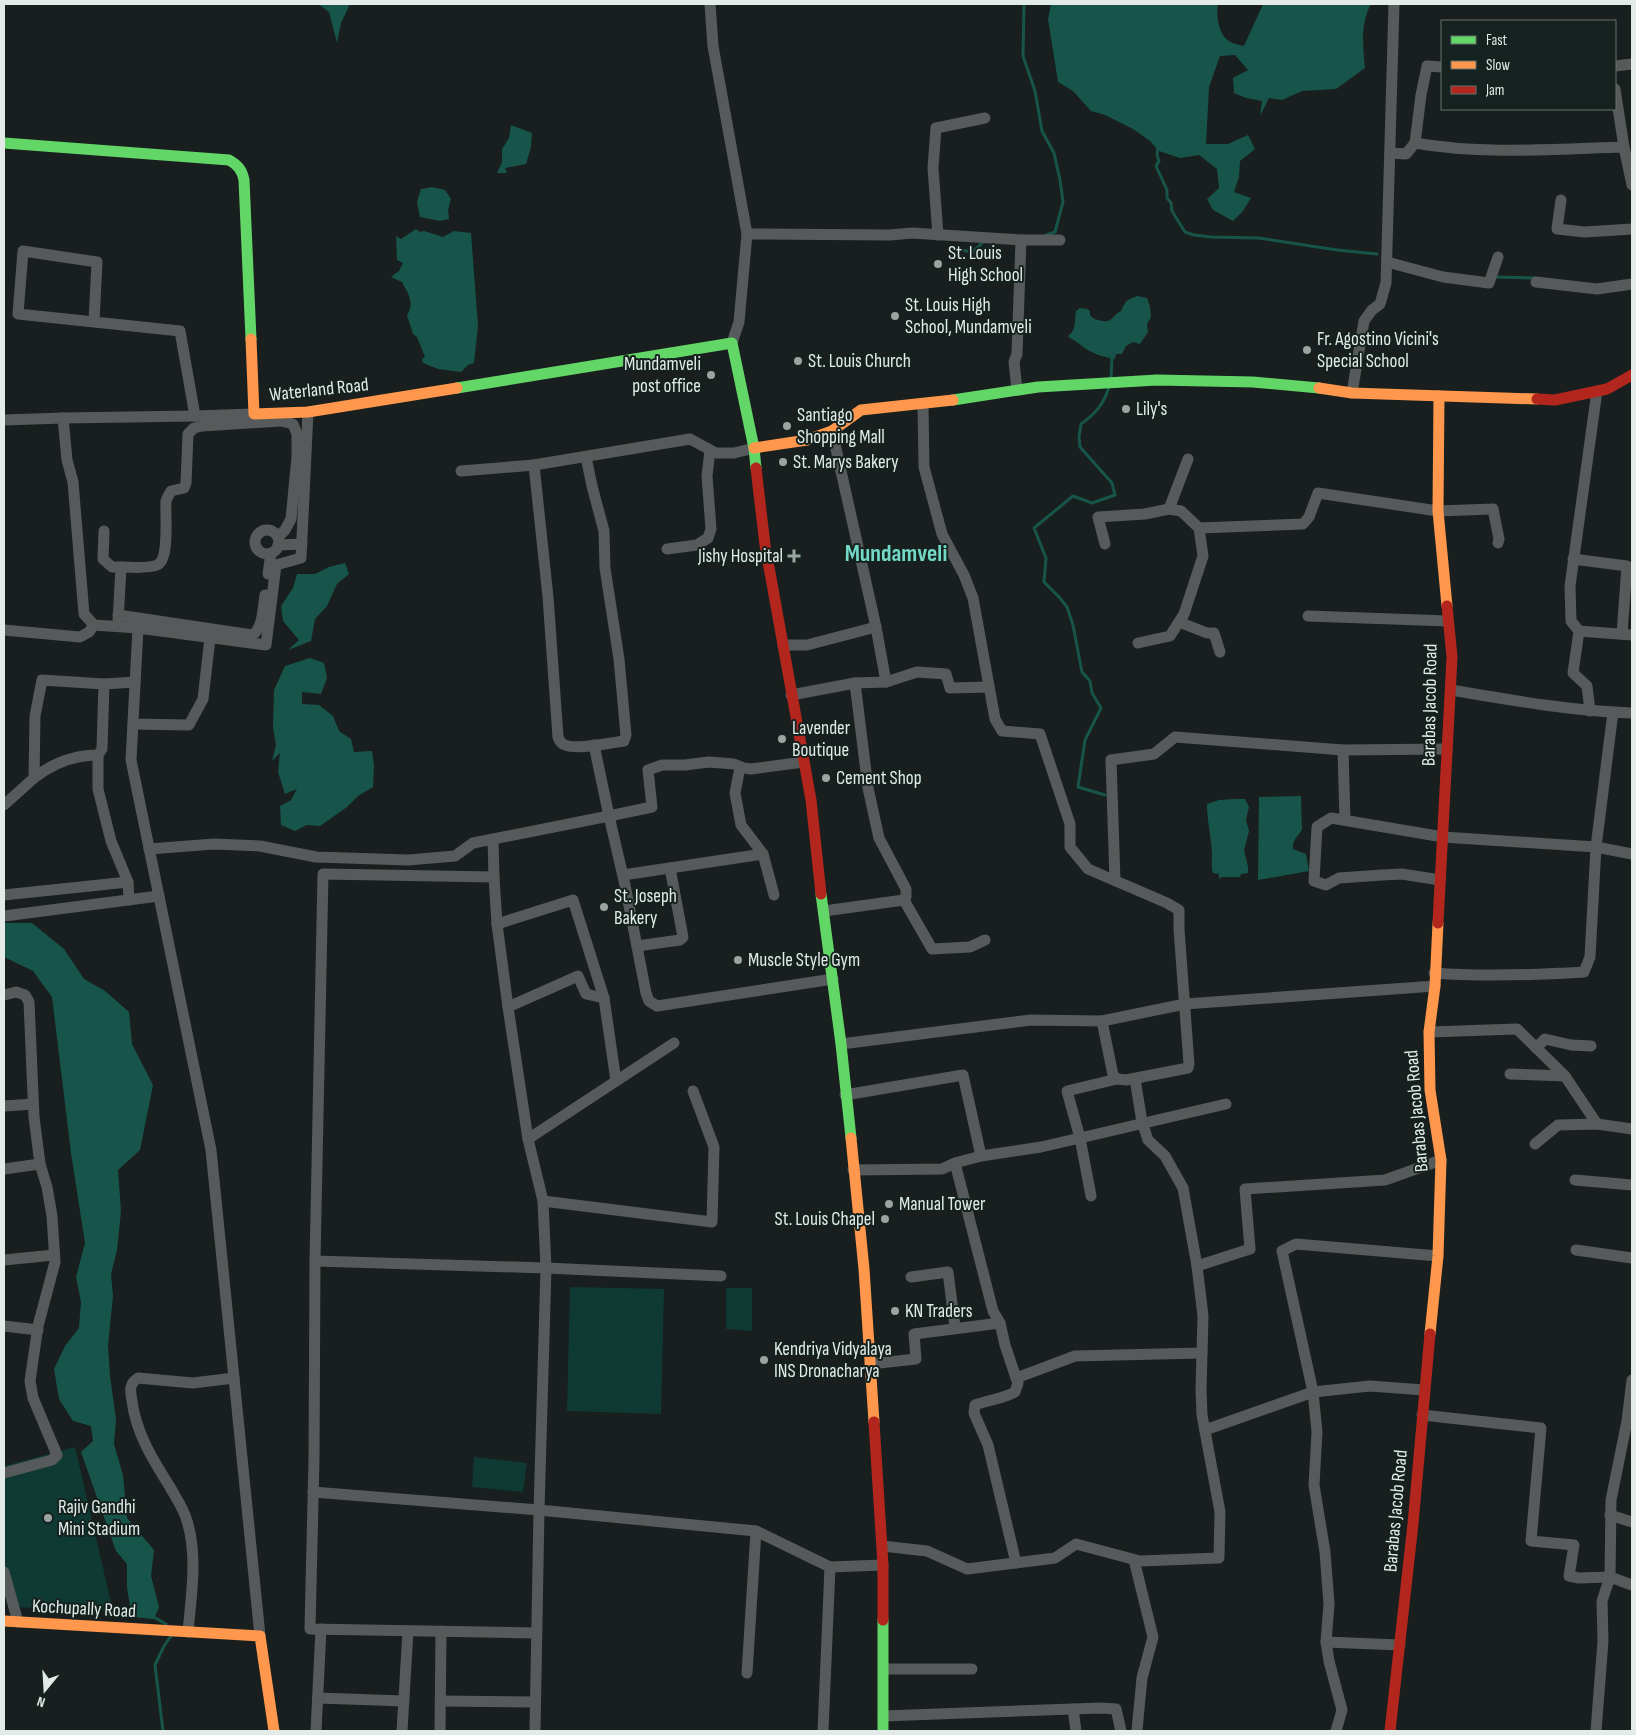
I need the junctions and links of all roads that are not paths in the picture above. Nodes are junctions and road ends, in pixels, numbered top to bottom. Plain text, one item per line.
1 (710, 4) edge
2 (1394, 4) edge
3 (1632, 64) edge
4 (1616, 66) edge
5 (1441, 67) edge
6 (1616, 95) edge
7 (985, 118) dead end
8 (4, 143) edge
9 (1415, 143) junction
10 (1624, 147) junction
11 (1390, 153) junction
12 (1632, 185) edge
13 (1562, 200) dead end
14 (1632, 229) edge
15 (747, 234) junction
16 (938, 235) junction
17 (1021, 240) junction
18 (1060, 240) dead end
19 (1498, 257) dead end
20 (1387, 262) junction
21 (1536, 282) dead end
22 (1632, 284) edge
23 (94, 322) junction
24 (732, 342) junction
25 (1632, 375) edge
26 (1017, 390) junction
27 (1597, 391) junction
28 (1352, 393) junction
29 (1439, 396) junction
30 (924, 404) junction
31 (308, 412) junction
32 (254, 414) junction
33 (195, 416) junction
34 (5, 417) edge
35 (63, 418) junction
36 (832, 431) junction
37 (754, 448) junction
38 (710, 450) junction
39 (586, 457) junction
40 (1188, 459) dead end
41 (534, 465) junction
42 (461, 471) dead end
43 (1169, 508) junction
44 (1438, 511) junction
45 (1199, 528) junction
46 (104, 531) dead end
47 (1498, 543) dead end
48 (302, 544) junction
49 (1105, 544) dead end
50 (276, 545) junction
51 (666, 549) dead end
52 (1573, 559) junction
53 (121, 567) junction
54 (1308, 616) dead end
55 (118, 621) junction
56 (1448, 621) junction
57 (1179, 622) junction
58 (94, 625) junction
59 (876, 627) junction
60 (138, 628) junction
61 (4, 630) edge
62 (1579, 631) junction
63 (1627, 635) edge
64 (210, 638) junction
65 (1138, 643) dead end
66 (783, 646) junction
67 (1220, 652) dead end
68 (135, 682) junction
69 (886, 682) junction
70 (856, 683) junction
71 (104, 684) junction
72 (989, 687) junction
73 (1450, 690) junction
74 (791, 695) junction
75 (1590, 711) junction
76 (1613, 712) junction
77 (1632, 713) edge
78 (133, 724) junction
79 (594, 745) junction
80 (1448, 749) junction
81 (1343, 750) junction
82 (98, 755) junction
83 (804, 762) junction
84 (740, 767) junction
85 (34, 778) junction
86 (4, 805) edge
87 (609, 816) junction
88 (1345, 820) junction
89 (1443, 837) junction
90 (492, 839) junction
91 (1596, 847) junction
92 (149, 849) junction
93 (763, 854) junction
94 (1632, 854) edge
95 (670, 868) junction
96 (623, 875) junction
97 (494, 876) junction
98 (1115, 880) junction
99 (1440, 880) junction
100 (128, 882) junction
101 (4, 895) edge
102 (159, 896) junction
103 (774, 896) dead end
104 (129, 900) junction
105 (904, 900) junction
106 (824, 911) junction
107 (4, 916) edge
108 (497, 924) junction
109 (985, 940) dead end
110 (636, 946) junction
111 (1434, 974) junction
112 (833, 979) junction
113 (1435, 986) junction
114 (4, 995) edge
115 (604, 998) junction
116 (1184, 1004) junction
117 (508, 1007) junction
118 (1102, 1021) junction
119 (1429, 1032) junction
120 (674, 1043) dead end
121 (841, 1044) junction
122 (1591, 1046) dead end
123 (1536, 1048) junction
124 (1510, 1074) dead end
125 (1565, 1076) junction
126 (1117, 1079) junction
127 (1135, 1079) junction
128 (616, 1081) junction
129 (694, 1092) dead end
130 (845, 1096) junction
131 (33, 1104) junction
132 (1226, 1104) dead end
133 (4, 1106) edge
134 (1142, 1122) junction
135 (1597, 1124) junction
136 (1632, 1128) edge
137 (1080, 1138) junction
138 (528, 1139) junction
139 (1535, 1144) dead end
140 (981, 1156) junction
141 (1441, 1160) junction
142 (955, 1163) junction
143 (40, 1164) junction
144 (4, 1169) edge
145 (853, 1170) junction
146 (1575, 1180) dead end
147 (1632, 1185) edge
148 (1091, 1196) dead end
149 (543, 1201) junction
150 (1576, 1250) dead end
151 (54, 1255) junction
152 (1438, 1256) junction
153 (1632, 1258) edge
154 (4, 1260) edge
155 (315, 1261) junction
156 (1197, 1266) junction
157 (546, 1268) junction
158 (722, 1276) dead end
159 (911, 1277) dead end
160 (1000, 1323) junction
161 (4, 1326) edge
162 (955, 1328) junction
163 (38, 1330) junction
164 (1202, 1353) junction
165 (870, 1364) junction
166 (234, 1378) junction
167 (1016, 1378) junction
168 (1632, 1380) edge
169 (1424, 1390) junction
170 (1313, 1392) junction
171 (1422, 1415) junction
172 (1205, 1430) junction
173 (4, 1473) edge
174 (313, 1492) junction
175 (538, 1510) junction
176 (1610, 1515) junction
177 (1632, 1522) edge
178 (756, 1531) junction
179 (882, 1546) junction
180 (1134, 1560) junction
181 (1016, 1563) junction
182 (883, 1565) junction
183 (830, 1567) junction
184 (4, 1572) edge
185 (1610, 1577) junction
186 (1632, 1585) edge
187 (4, 1621) edge
188 (18, 1622) junction
189 (321, 1629) junction
190 (408, 1630) junction
191 (442, 1631) junction
192 (188, 1632) junction
193 (536, 1633) junction
194 (260, 1636) junction
195 (1326, 1642) junction
196 (1400, 1645) junction
197 (884, 1669) junction
198 (972, 1669) dead end
199 (747, 1673) dead end
200 (318, 1698) junction
201 (404, 1701) junction
202 (441, 1701) junction
203 (535, 1702) junction
204 (1073, 1709) junction
205 (883, 1716) junction
206 (274, 1731) edge
207 (316, 1731) edge
208 (402, 1731) edge
209 (440, 1731) edge
210 (534, 1731) edge
211 (823, 1731) edge
212 (883, 1731) edge
213 (1076, 1731) edge
214 (1121, 1731) edge
215 (1136, 1731) edge
216 (1336, 1731) edge
217 (1390, 1731) edge
218 (1596, 1731) edge

1 - 15 street
2 - 11 street
3 - 4 street
5 - 9 street
6 - 10 street
7 - 16 street
8 - 32 main road, Waterland Road
9 - 10 street
9 - 11 street
10 - 12 street
11 - 20 street
13 - 14 street
15 - 16 street
15 - 24 street
16 - 17 street
17 - 18 street
17 - 26 street
19 - 20 street
20 - 28 street
21 - 22 street
23 - 23 street
23 - 33 street
24 - 31 main road, Waterland Road
24 - 37 main road
25 - 27 main road
26 - 28 main road
26 - 30 main road
27 - 29 main road
27 - 52 street
28 - 29 main road
29 - 44 main road, Barabas Jacob Road
30 - 36 main road
30 - 72 street
31 - 32 main road, Waterland Road
31 - 48 street
32 - 33 street
33 - 35 street
34 - 35 street
35 - 58 street
36 - 37 main road
36 - 59 street
37 - 38 street
37 - 66 main road
38 - 39 street
38 - 51 street
39 - 41 street
39 - 79 street
40 - 43 street
41 - 42 street
41 - 79 street
43 - 45 street
43 - 49 street
44 - 45 street
44 - 47 street
44 - 56 main road, Barabas Jacob Road
45 - 57 street
46 - 53 street
48 - 50 street
48 - 64 street
50 - 53 street
50 - 55 street
52 - 62 street
52 - 63 street
53 - 55 street
54 - 56 street
55 - 58 street
55 - 60 street
56 - 73 main road, Barabas Jacob Road
57 - 65 street
57 - 67 street
58 - 61 street
59 - 66 street
59 - 69 street
60 - 64 street
60 - 68 street
62 - 63 street
62 - 75 street
64 - 78 street
66 - 74 main road
68 - 71 street
68 - 78 street
69 - 70 street
69 - 72 street
70 - 74 street
70 - 105 street
71 - 82 street
71 - 85 street
72 - 98 street
73 - 75 street
73 - 80 main road, Barabas Jacob Road
74 - 83 main road
75 - 76 street
76 - 77 street
76 - 91 street
78 - 92 street
79 - 87 street
80 - 81 street
80 - 89 main road, Barabas Jacob Road
81 - 88 street
81 - 98 street
82 - 85 street
82 - 100 street
83 - 84 street
83 - 106 main road
84 - 87 street
84 - 93 street
85 - 86 street
87 - 90 street
87 - 96 street
88 - 89 street
88 - 99 street
89 - 91 street
89 - 99 main road, Barabas Jacob Road
90 - 92 street
90 - 97 street
91 - 94 street
91 - 111 street
92 - 102 street
93 - 95 street
93 - 103 street
95 - 96 street
95 - 110 street
96 - 110 street
97 - 108 street
97 - 155 street
98 - 116 street
99 - 111 main road, Barabas Jacob Road
100 - 101 street
100 - 104 street
102 - 104 street
102 - 166 street
104 - 107 street
105 - 106 street
105 - 109 street
106 - 112 main road
108 - 115 street
108 - 117 street
110 - 112 street
111 - 113 main road, Barabas Jacob Road
112 - 121 main road
113 - 116 street
113 - 119 main road, Barabas Jacob Road
114 - 131 street
115 - 117 street
115 - 128 street
116 - 118 street
116 - 127 street
117 - 138 street
118 - 121 street
118 - 126 street
119 - 123 street
119 - 141 main road, Barabas Jacob Road
120 - 128 street
121 - 130 main road
122 - 123 street
123 - 125 street
124 - 125 street
125 - 135 street
126 - 127 street
126 - 137 street
127 - 134 street
128 - 138 street
129 - 149 street
130 - 140 street
130 - 145 main road
131 - 133 street
131 - 143 street
132 - 134 street
134 - 137 street
134 - 156 street
135 - 136 street
135 - 139 street
137 - 140 street
137 - 148 street
138 - 149 street
140 - 142 street
141 - 152 main road, Barabas Jacob Road
141 - 156 street
142 - 145 street
142 - 160 street
143 - 144 street
143 - 151 street
145 - 165 main road
146 - 147 street
149 - 157 street
150 - 153 street
151 - 154 street
151 - 163 street
152 - 169 main road, Barabas Jacob Road
152 - 170 street
155 - 157 street
155 - 174 street
156 - 164 street
157 - 158 street
157 - 175 street
159 - 162 street
160 - 162 street
160 - 167 street
161 - 163 street
162 - 165 street
163 - 173 street
164 - 167 street
164 - 172 street
165 - 179 main road
166 - 192 street
166 - 194 street
167 - 181 street
168 - 176 street
169 - 170 street
169 - 171 main road, Barabas Jacob Road
170 - 172 street
170 - 195 street
171 - 185 street
171 - 196 main road, Barabas Jacob Road
172 - 180 street
174 - 175 street
174 - 189 street
175 - 178 street
175 - 193 street
176 - 177 street
176 - 185 street
178 - 183 street
178 - 199 street
179 - 181 street
179 - 182 main road
180 - 181 street
180 - 215 street
182 - 183 street
182 - 197 main road
183 - 211 street
184 - 188 street
185 - 186 street
185 - 218 street
187 - 188 main road, Kochupally Road
188 - 192 main road, Kochupally Road
189 - 190 street
189 - 200 street
190 - 191 street
190 - 201 street
191 - 193 street
191 - 202 street
192 - 194 main road, Kochupally Road
193 - 203 street
194 - 206 main road
195 - 196 street
195 - 216 street
196 - 217 main road, Barabas Jacob Road
197 - 198 street
197 - 205 main road
200 - 201 street
200 - 207 street
201 - 208 street
202 - 203 street
202 - 209 street
203 - 210 street
204 - 205 street
204 - 213 street
204 - 214 street
205 - 212 main road

